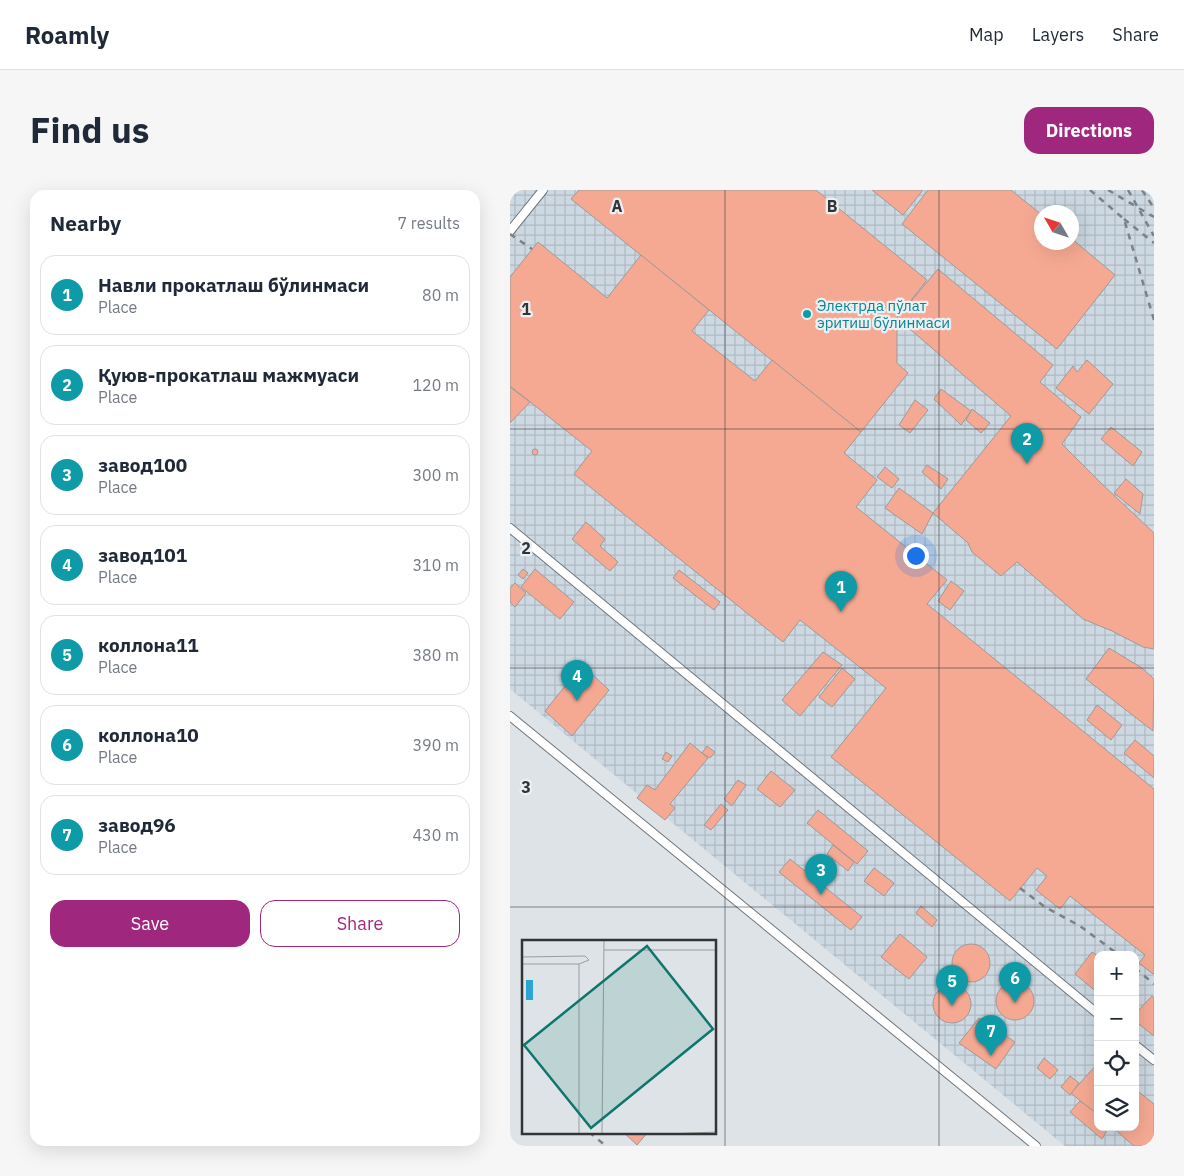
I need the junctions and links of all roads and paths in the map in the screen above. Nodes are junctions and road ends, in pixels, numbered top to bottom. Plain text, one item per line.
1 (543, 190) edge
2 (510, 231) edge
3 (510, 528) edge
4 (510, 716) edge
5 (1094, 1011) edge
6 (1139, 1048) edge
7 (1154, 1060) edge
8 (1036, 1146) edge

1 - 2 street
3 - 5 street
4 - 8 street
6 - 7 street

